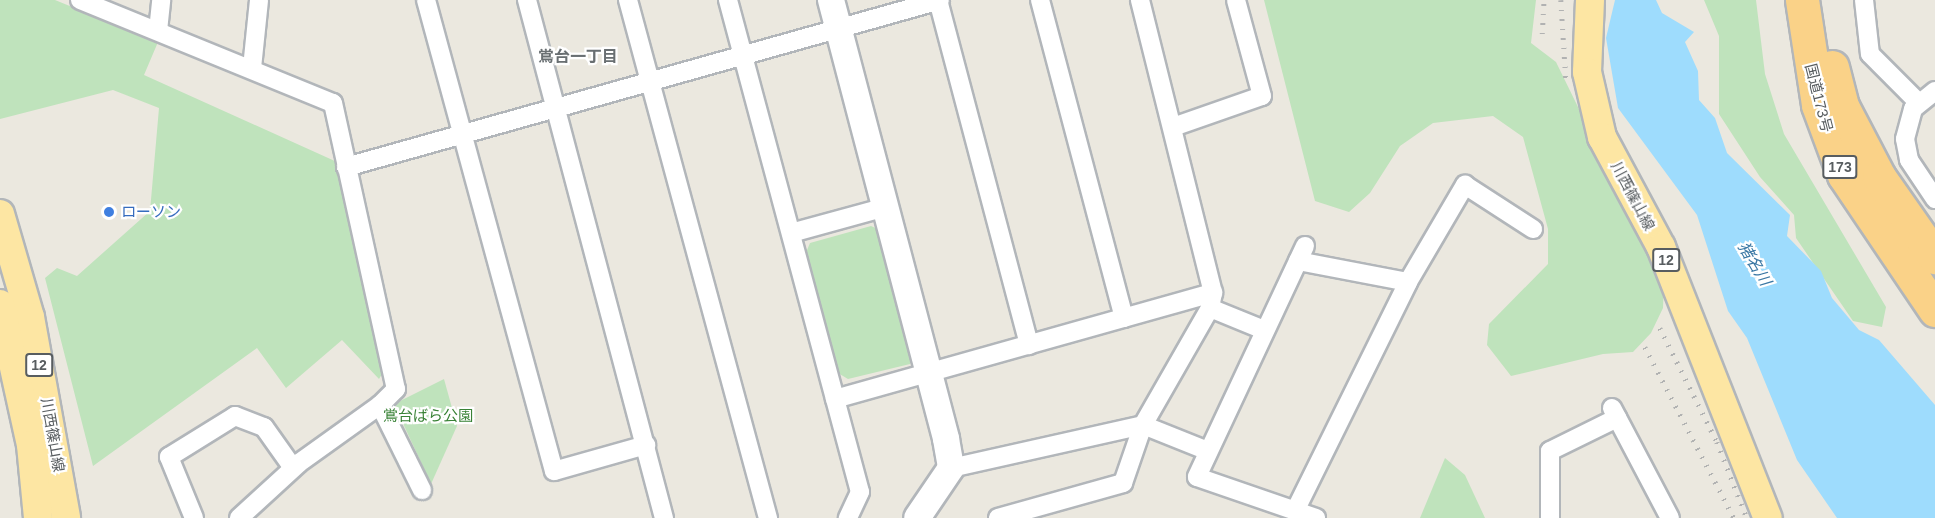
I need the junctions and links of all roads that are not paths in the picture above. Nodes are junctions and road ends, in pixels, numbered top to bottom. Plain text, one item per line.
1 (80, 0) edge
2 (161, 0) edge
3 (259, 0) edge
4 (426, 0) edge
5 (527, 0) edge
6 (628, 0) edge
7 (728, 0) edge
8 (831, 0) edge
9 (938, 0) edge
10 (1040, 0) edge
11 (1140, 0) edge
12 (1236, 0) edge
13 (1590, 0) edge
14 (1802, 0) edge
15 (1824, 0) edge
16 (1864, 0) edge
17 (838, 28) junction
18 (158, 31) junction
19 (743, 55) junction
20 (252, 68) junction
21 (648, 82) junction
22 (1935, 91) edge
23 (1919, 103) junction
24 (556, 108) junction
25 (1173, 127) junction
26 (461, 135) junction
27 (346, 167) junction
28 (1935, 200) edge
29 (886, 207) junction
30 (0, 214) edge
31 (1533, 230) dead end
32 (791, 233) junction
33 (1935, 258) edge
34 (1408, 282) junction
35 (1212, 301) junction
36 (1935, 310) edge
37 (9, 318) edge
38 (1124, 318) junction
39 (1264, 330) junction
40 (1029, 345) junction
41 (929, 372) junction
42 (835, 399) junction
43 (380, 405) junction
44 (1143, 425) junction
45 (646, 445) junction
46 (1208, 451) junction
47 (293, 468) junction
48 (951, 468) junction
49 (422, 490) dead end
50 (1296, 511) junction
51 (925, 516) edge
52 (38, 518) edge
53 (66, 518) edge
54 (194, 518) edge
55 (239, 518) edge
56 (664, 518) edge
57 (768, 518) edge
58 (848, 518) edge
59 (998, 518) edge
60 (1316, 518) edge
61 (1550, 518) edge
62 (1670, 518) edge
63 (1768, 518) edge

1 - 18 street
2 - 18 street
3 - 20 street
4 - 26 street
5 - 24 street
6 - 21 street
7 - 19 street
8 - 17 street
9 - 17 street
9 - 40 street
10 - 38 street
11 - 25 street
12 - 25 street
13 - 63 main road, 川西篠山線 / 12
14 - 36 highway, 国道173号 / 173
15 - 33 highway, 国道173号 / 173
16 - 23 street
17 - 19 street
17 - 29 street
18 - 20 street
19 - 21 street
19 - 32 street
20 - 27 street
21 - 24 street
21 - 57 street
22 - 23 street
23 - 28 street
24 - 26 street
24 - 45 street
25 - 35 street
26 - 27 street
26 - 45 street
27 - 43 street
29 - 32 street
29 - 41 street
30 - 37 main road, 川西篠山線 / 12
31 - 34 street
32 - 42 street
34 - 39 street
34 - 50 street
35 - 38 street
35 - 39 street
35 - 44 street
37 - 52 main road, 川西篠山線 / 12
37 - 53 main road, 川西篠山線 / 12
38 - 40 street
39 - 46 street
40 - 41 street
41 - 42 street
41 - 48 street
42 - 58 street
43 - 47 street
43 - 49 street
44 - 46 street
44 - 48 street
44 - 59 street
45 - 56 street
46 - 50 street
47 - 54 street
47 - 55 street
48 - 51 street
50 - 60 street
61 - 62 street

